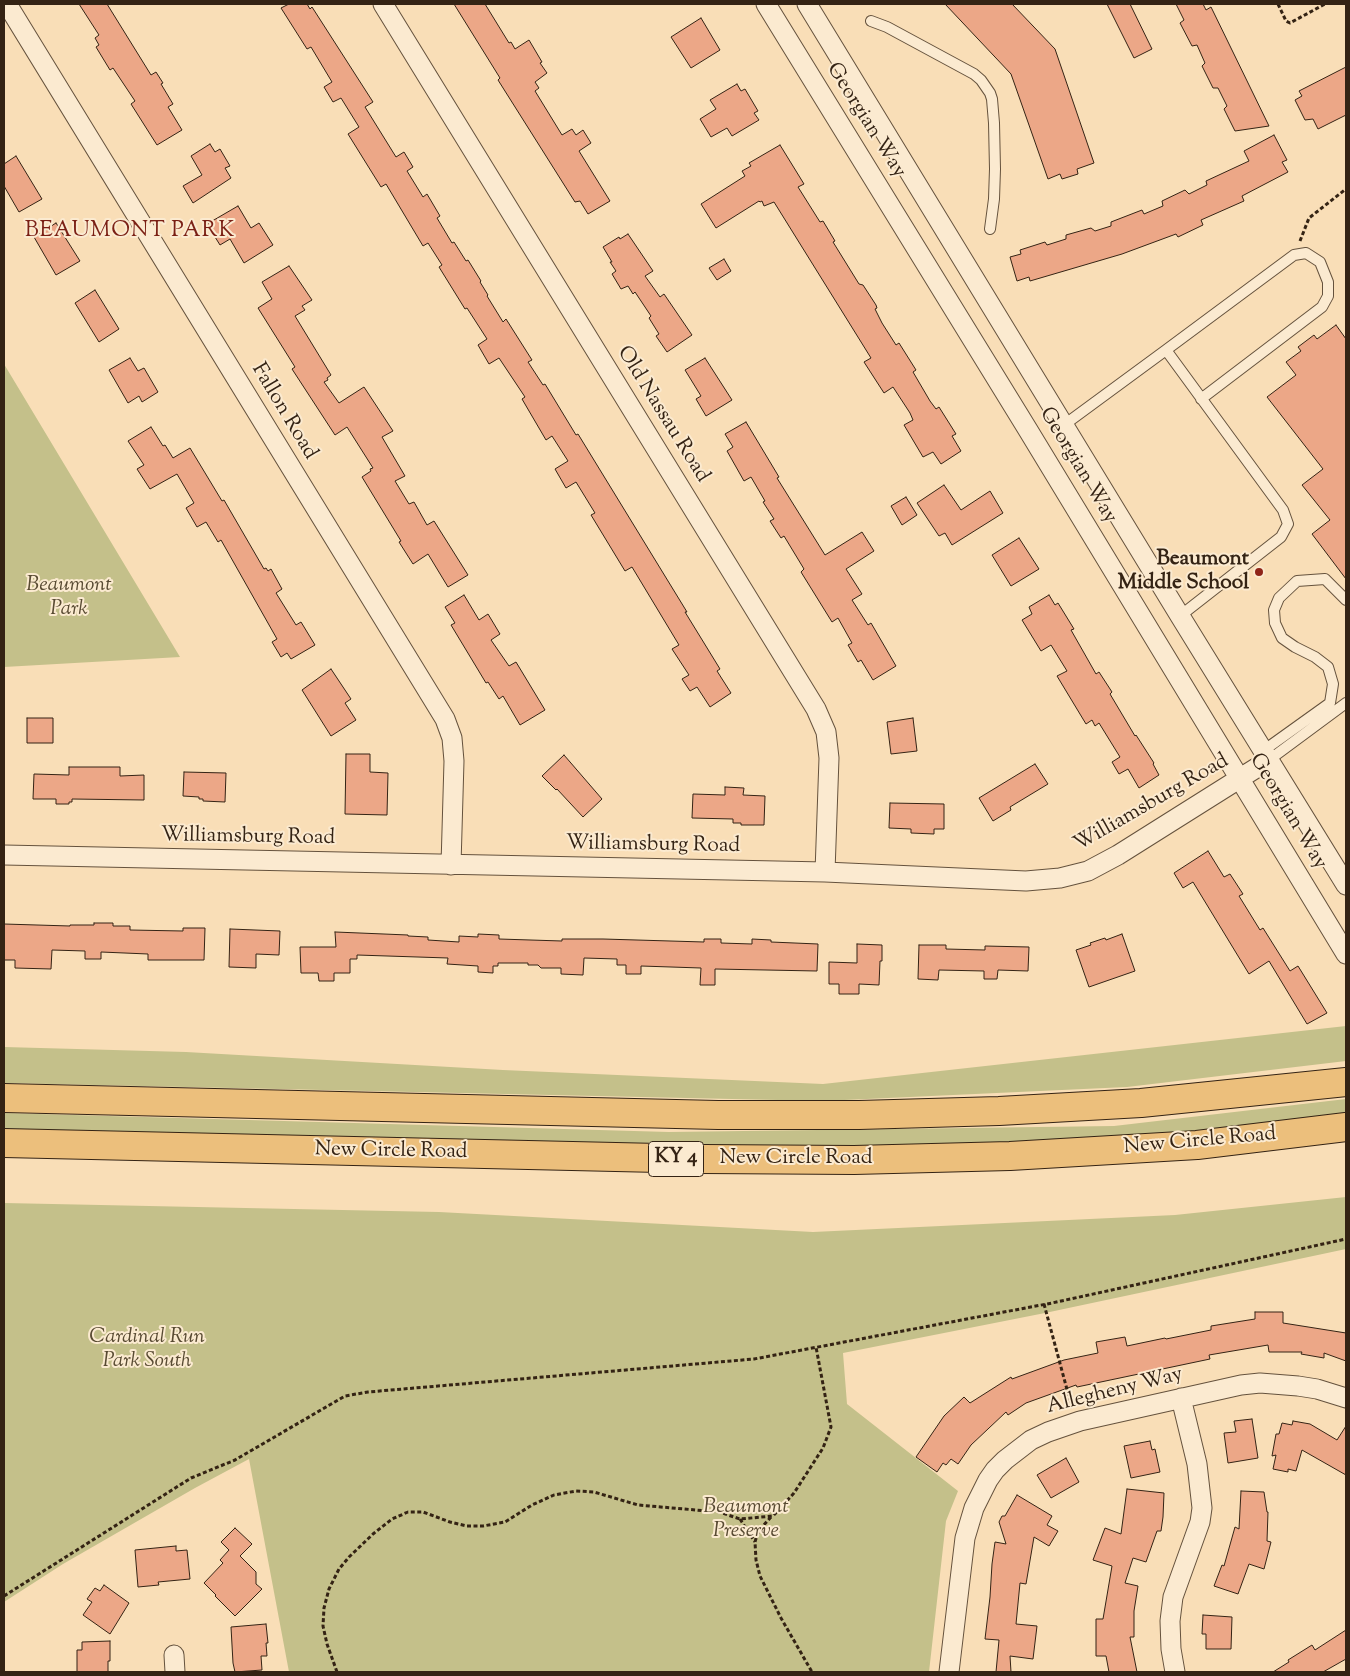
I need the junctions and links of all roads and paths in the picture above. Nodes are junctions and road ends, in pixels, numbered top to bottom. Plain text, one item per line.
1 (7, 4) edge
2 (383, 4) edge
3 (766, 4) edge
4 (807, 4) edge
5 (1278, 4) edge
6 (1325, 4) edge
7 (871, 21) dead end
8 (1346, 189) edge
9 (990, 229) dead end
10 (1294, 255) junction
11 (1166, 350) junction
12 (1201, 398) junction
13 (1060, 418) junction
14 (1028, 430) junction
15 (1346, 600) edge
16 (1180, 616) junction
17 (1346, 703) edge
18 (1266, 756) junction
19 (1241, 779) junction
20 (4, 855) edge
21 (451, 865) junction
22 (825, 872) junction
23 (1346, 885) edge
24 (1343, 943) edge
25 (1346, 1082) edge
26 (4, 1098) edge
27 (1346, 1127) edge
28 (4, 1143) edge
29 (1346, 1240) edge
30 (1044, 1304) junction
31 (816, 1347) junction
32 (1181, 1398) junction
33 (1346, 1398) edge
34 (1072, 1408) dead end
35 (772, 1516) junction
36 (740, 1520) junction
37 (755, 1542) junction
38 (4, 1596) edge
39 (337, 1672) edge
40 (812, 1672) edge
41 (949, 1672) edge
42 (1175, 1672) edge

1 - 21 street, Fallon Road
2 - 22 street, Old Nassau Road
3 - 14 street, Georgian Way
4 - 13 street, Georgian Way
5 - 6 path
7 - 9 lane
8 - 10 path
10 - 11 lane
10 - 12 lane
11 - 12 lane
11 - 13 lane
12 - 16 lane
13 - 14 street
13 - 16 street, Georgian Way
14 - 19 street, Georgian Way
15 - 18 lane
16 - 18 street, Georgian Way
17 - 18 lane
18 - 19 street, Williamsburg Road
18 - 23 street, Georgian Way
19 - 22 street, Williamsburg Road
19 - 24 street, Georgian Way
20 - 21 street, Williamsburg Road
21 - 22 street, Williamsburg Road
25 - 26 highway, New Circle Road / KY 4
27 - 28 highway, New Circle Road / KY 4
29 - 30 path
30 - 31 path
30 - 34 path
31 - 35 path
31 - 38 path
32 - 33 street, Allegheny Way
32 - 41 street, Allegheny Way
32 - 42 street
35 - 36 path
35 - 37 path
36 - 37 path
36 - 39 path
37 - 40 path

